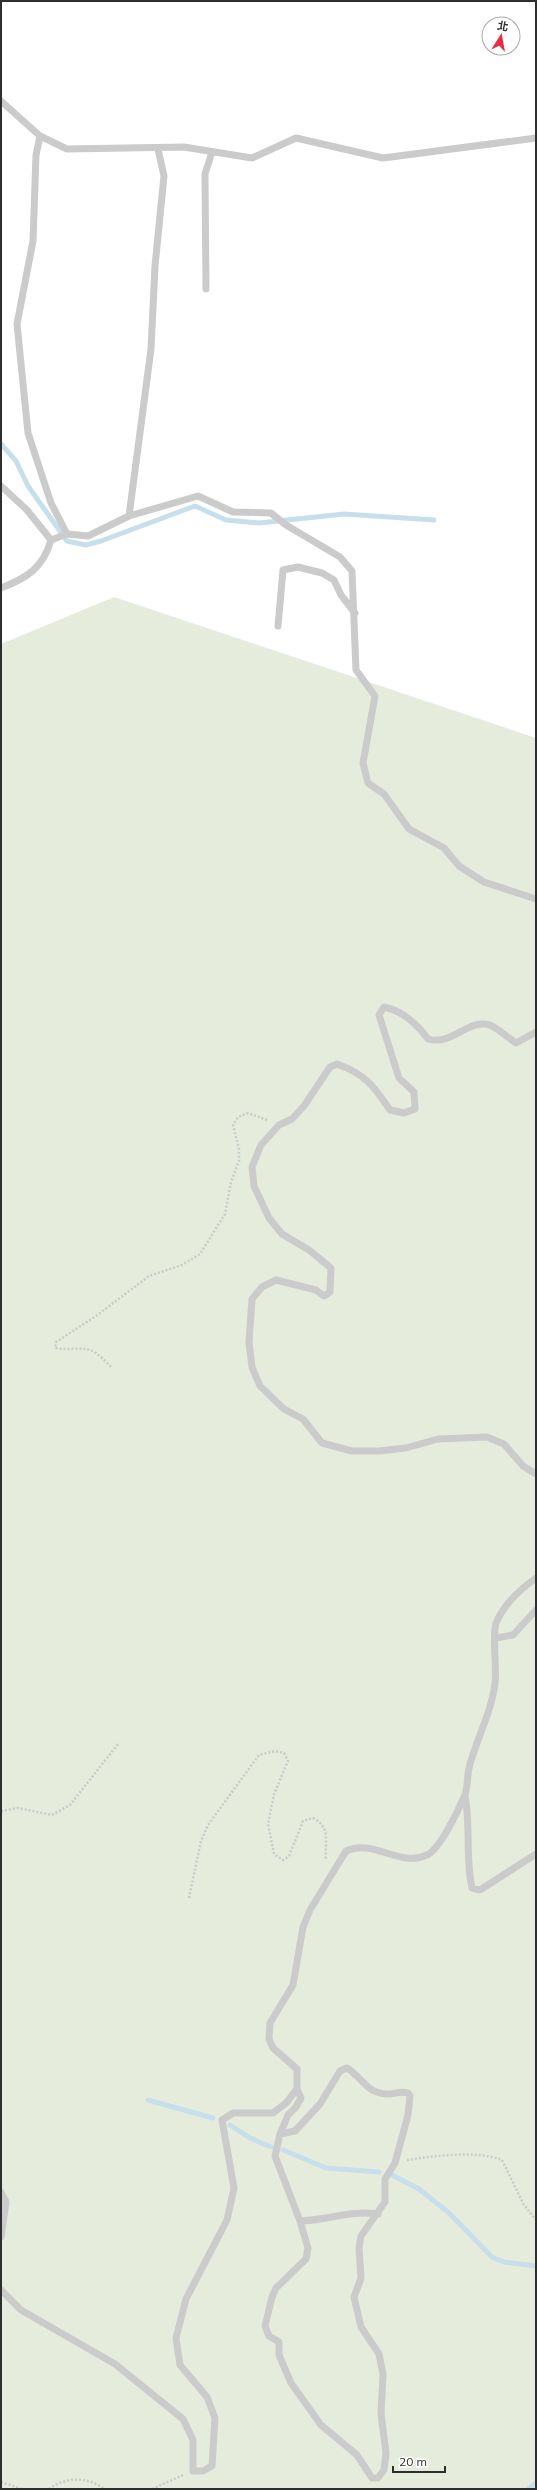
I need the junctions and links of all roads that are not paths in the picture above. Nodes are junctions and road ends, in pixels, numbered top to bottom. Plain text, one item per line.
1 (1, 101) edge
2 (40, 136) junction
3 (536, 138) edge
4 (158, 149) junction
5 (212, 152) junction
6 (206, 289) dead end
7 (1, 486) edge
8 (129, 516) junction
9 (67, 534) junction
10 (51, 540) junction
11 (1, 588) edge
12 (355, 613) junction
13 (278, 626) dead end
14 (536, 899) edge
15 (536, 1032) edge
16 (536, 1474) edge
17 (536, 1578) edge
18 (536, 1610) edge
19 (496, 1638) junction
20 (465, 1796) junction
21 (536, 1854) edge
22 (297, 2089) junction
23 (280, 2134) junction
24 (1, 2192) edge
25 (378, 2214) junction
26 (300, 2221) junction
27 (1, 2237) edge
28 (1, 2290) edge

1 - 2 lane
2 - 4 lane
2 - 9 lane
3 - 5 lane
4 - 5 lane
4 - 8 lane
5 - 6 lane
7 - 10 lane
8 - 9 lane
8 - 12 lane
9 - 10 lane
10 - 11 lane
12 - 13 lane
12 - 14 lane
15 - 16 lane
17 - 19 lane
18 - 19 lane
19 - 20 lane
20 - 21 lane
20 - 22 lane
22 - 23 lane
22 - 28 lane
23 - 25 lane
23 - 26 lane
24 - 27 lane
25 - 26 lane
25 - 26 lane

